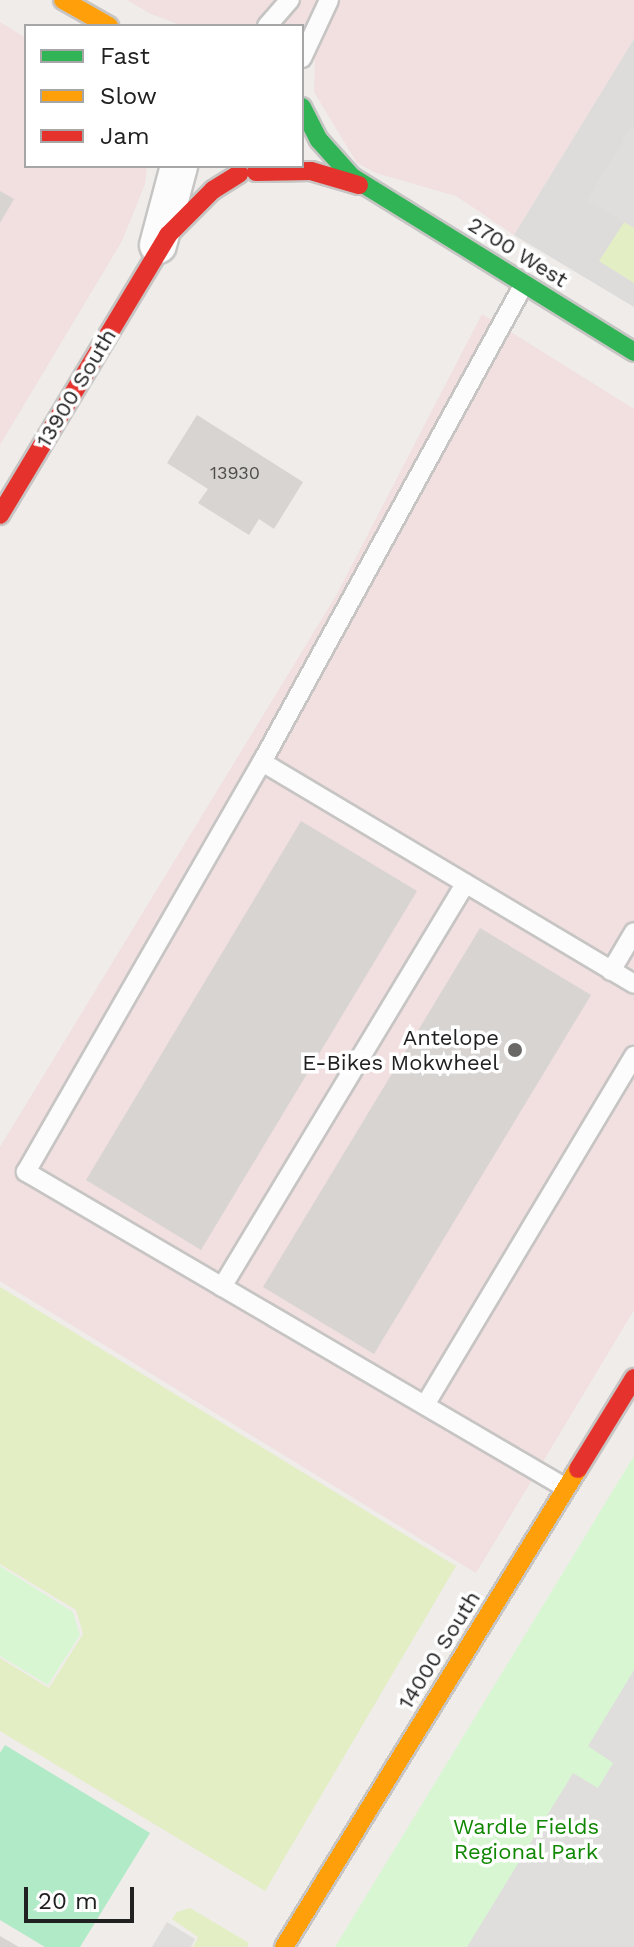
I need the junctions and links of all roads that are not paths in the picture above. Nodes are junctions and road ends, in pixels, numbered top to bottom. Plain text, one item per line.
1 (63, 0) edge
2 (290, 0) edge
3 (329, 0) edge
4 (105, 24) edge
5 (269, 24) edge
6 (304, 54) edge
7 (304, 110) edge
8 (179, 168) edge
9 (226, 168) edge
10 (255, 171) edge
11 (376, 193) junction
12 (151, 261) junction
13 (524, 284) junction
14 (634, 352) edge
15 (0, 515) edge
16 (262, 762) junction
17 (465, 884) junction
18 (634, 932) edge
19 (611, 971) junction
20 (634, 984) edge
21 (634, 1056) edge
22 (222, 1287) junction
23 (634, 1378) edge
24 (425, 1405) junction
25 (566, 1488) junction
26 (284, 1947) edge

1 - 4 street
2 - 5 lane
3 - 6 lane
7 - 11 street, 2700 West
8 - 12 street, 13900 South
9 - 10 street, 2700 West
10 - 11 street, 2700 West
10 - 12 street, 13900 South
11 - 13 street, 2700 West
12 - 15 street, 13900 South
13 - 14 street, 2700 West
13 - 16 lane
16 - 17 lane
16 - 22 lane
17 - 19 lane
17 - 22 lane
18 - 19 lane
19 - 20 lane
21 - 24 lane
22 - 24 lane
23 - 25 street, 14000 South
24 - 25 lane
25 - 26 street, 14000 South

